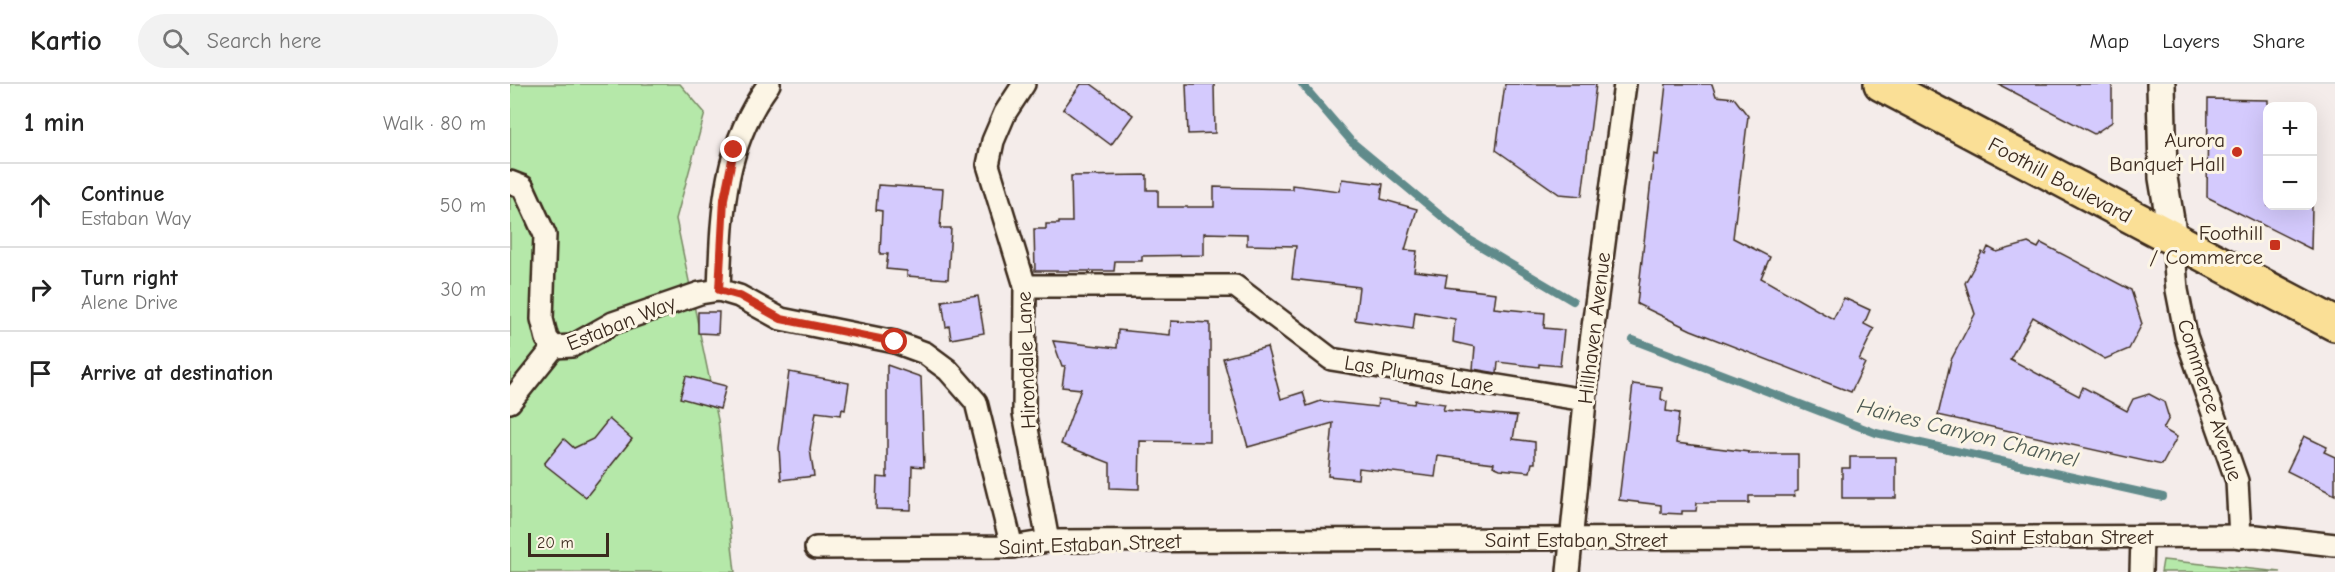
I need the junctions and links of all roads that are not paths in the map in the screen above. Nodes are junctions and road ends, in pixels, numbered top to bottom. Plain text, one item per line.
1 (769, 84) edge
2 (1024, 84) edge
3 (1625, 84) edge
4 (1881, 84) edge
5 (2161, 84) edge
6 (510, 182) edge
7 (2173, 238) junction
8 (1025, 286) junction
9 (719, 290) junction
10 (2335, 324) edge
11 (554, 347) junction
12 (1585, 400) junction
13 (510, 402) edge
14 (2142, 537) junction
15 (2240, 537) junction
16 (1571, 540) junction
17 (1048, 541) junction
18 (2335, 545) edge
19 (1012, 547) junction
20 (816, 548) dead end
21 (1568, 572) edge
22 (2141, 572) edge

1 - 9 street
2 - 8 street, Hirondale Lane
3 - 12 street, Hillhaven Avenue
4 - 7 main road, Foothill Boulevard
5 - 7 street, Commerce Avenue
6 - 11 street, Estaban Way
7 - 10 main road, Foothill Boulevard
7 - 15 street, Commerce Avenue
8 - 12 street, Las Plumas Lane
8 - 17 street, Hirondale Lane
9 - 11 street, Estaban Way
9 - 19 street
11 - 13 street
12 - 16 street, Hillhaven Avenue
14 - 15 street, Saint Estaban Street
14 - 16 street, Saint Estaban Street
14 - 22 street
15 - 18 street, Saint Estaban Street
16 - 17 street, Saint Estaban Street
16 - 21 street, Hillhaven Avenue
17 - 19 street, Saint Estaban Street
19 - 20 street, Saint Estaban Street

